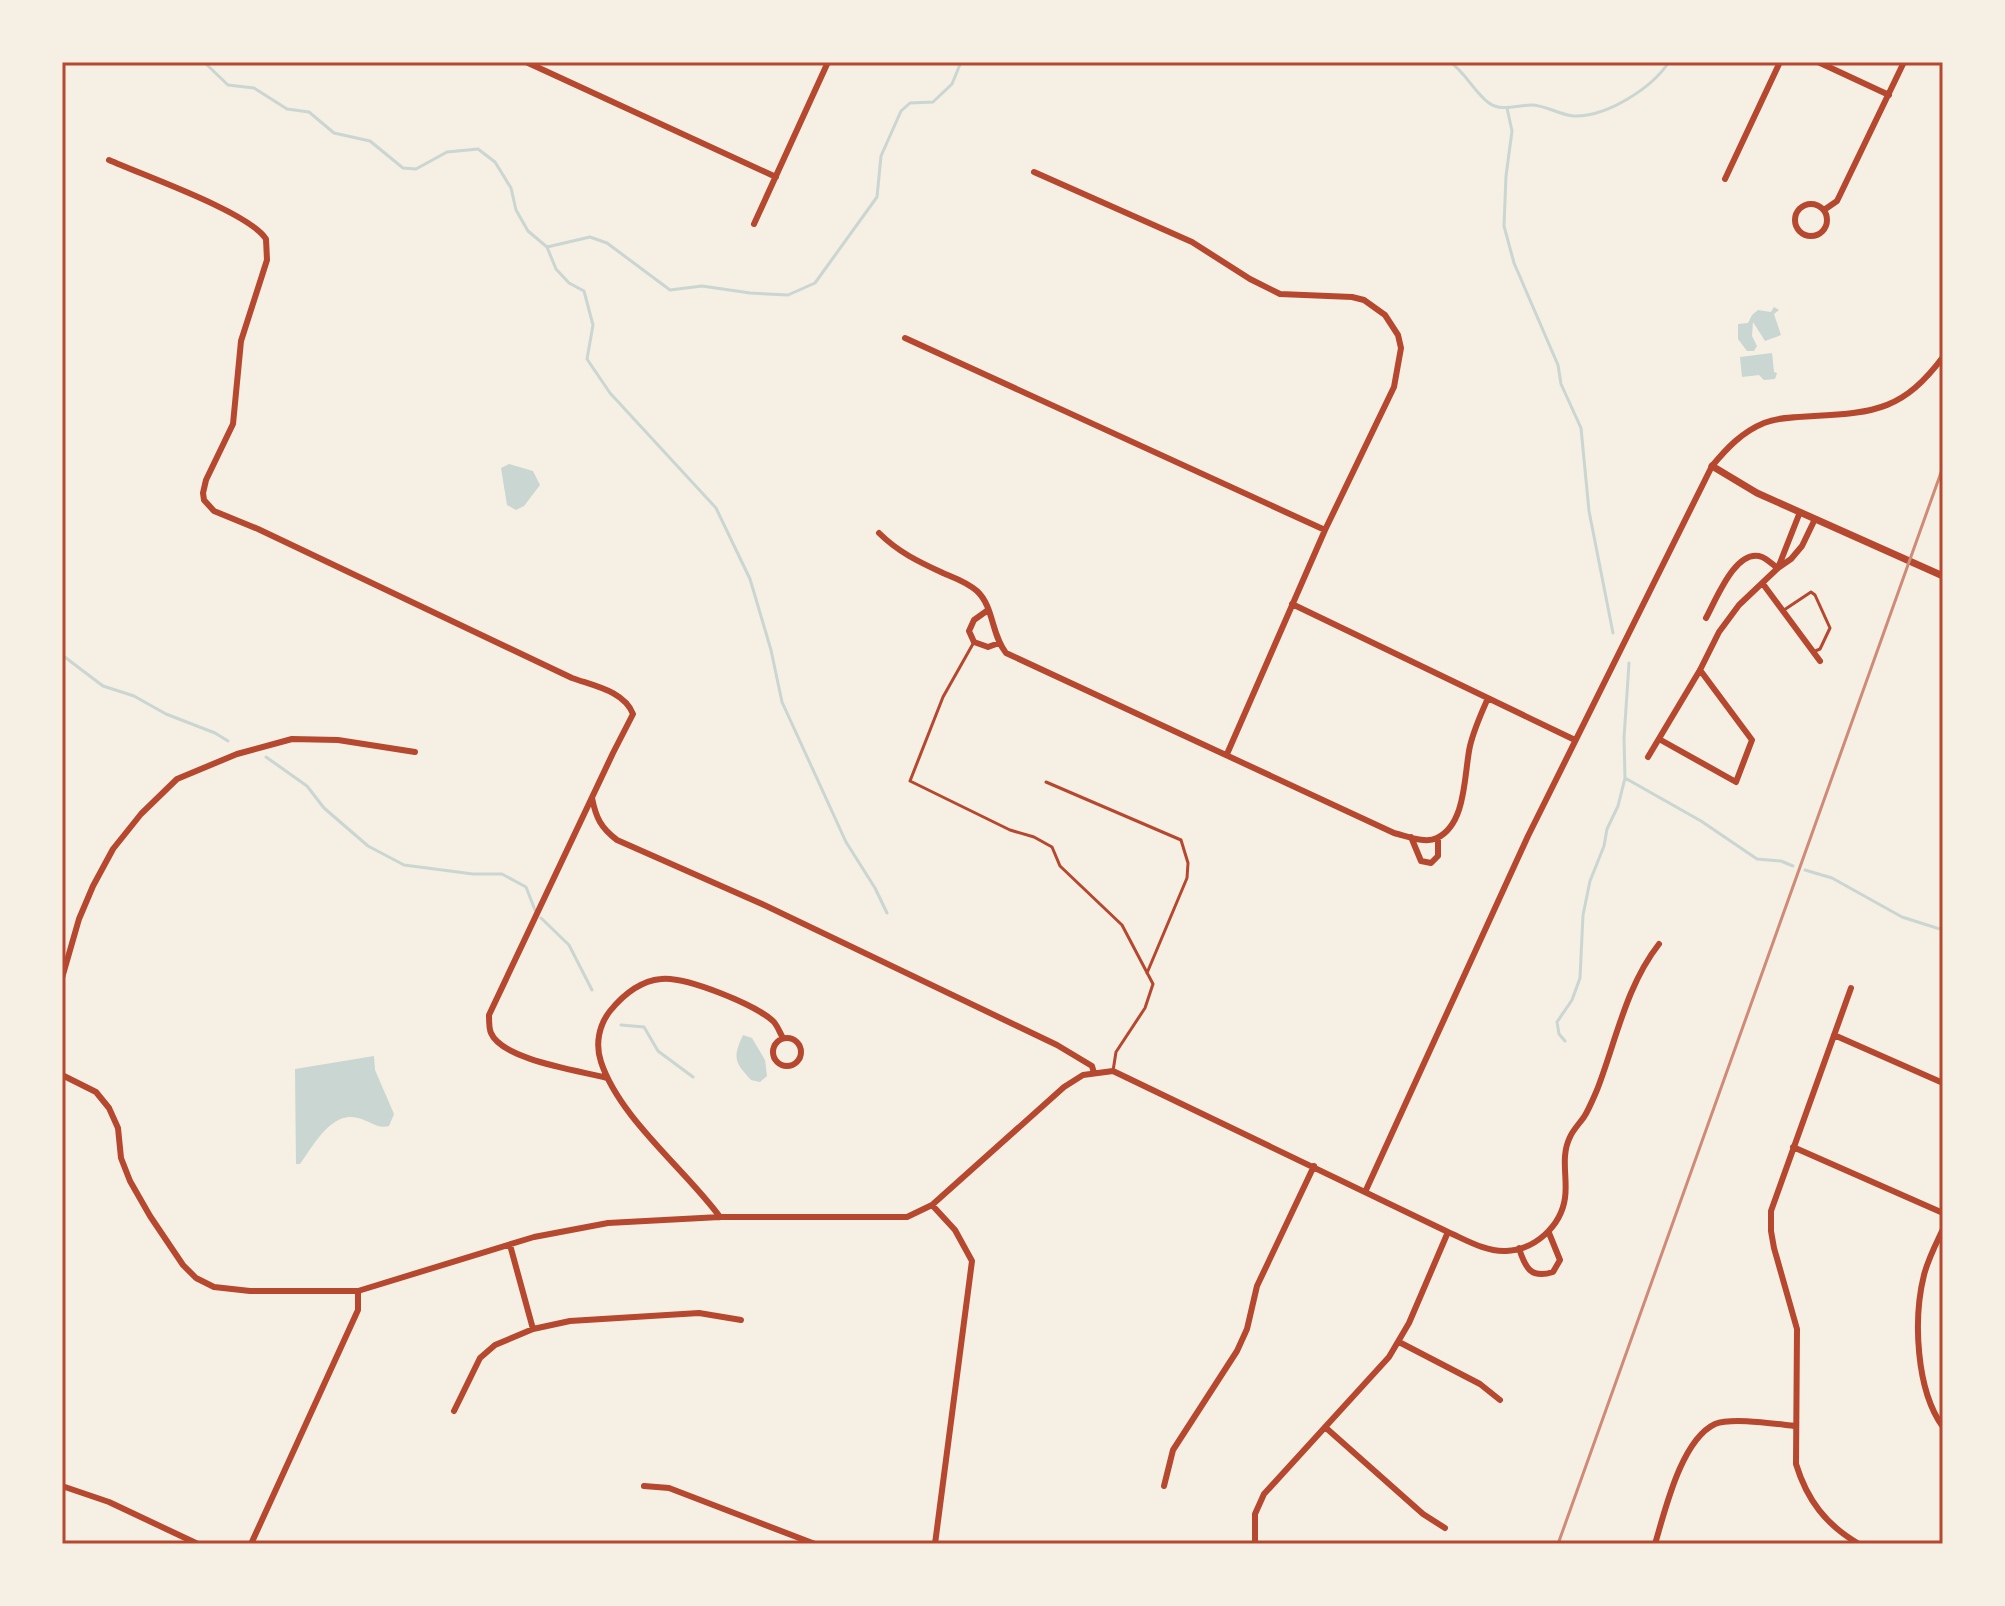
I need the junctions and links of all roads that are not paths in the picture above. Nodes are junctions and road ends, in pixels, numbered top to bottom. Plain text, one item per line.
1 (526, 62) edge
2 (1780, 62) edge
3 (1818, 62) edge
4 (1904, 62) edge
5 (825, 63) edge
6 (1889, 95) junction
7 (109, 160) dead end
8 (1034, 172) dead end
9 (776, 177) junction
10 (1725, 179) dead end
11 (1824, 210) junction
12 (754, 224) dead end
13 (905, 338) dead end
14 (1943, 357) edge
15 (1712, 466) junction
16 (1800, 512) junction
17 (1815, 519) junction
18 (1325, 530) junction
19 (879, 533) dead end
20 (1778, 568) junction
21 (1943, 576) edge
22 (1763, 584) junction
23 (1292, 604) junction
24 (988, 610) junction
25 (1784, 610) junction
26 (1706, 618) dead end
27 (974, 642) junction
28 (999, 643) junction
29 (1813, 652) junction
30 (1820, 661) dead end
31 (1700, 670) junction
32 (1488, 698) junction
33 (1659, 739) junction
34 (1575, 740) junction
35 (415, 752) dead end
36 (1227, 754) junction
37 (1648, 757) dead end
38 (1046, 782) dead end
39 (592, 798) junction
40 (1411, 837) junction
41 (1438, 838) junction
42 (1659, 944) dead end
43 (1147, 973) junction
44 (62, 978) edge
45 (1851, 988) dead end
46 (1834, 1035) junction
47 (783, 1038) junction
48 (1113, 1071) junction
49 (1094, 1073) junction
50 (62, 1075) edge
51 (607, 1078) junction
52 (1943, 1083) edge
53 (1793, 1147) junction
54 (1314, 1166) junction
55 (1366, 1190) junction
56 (932, 1205) junction
57 (1943, 1213) edge
58 (720, 1217) junction
59 (1943, 1229) edge
60 (1448, 1232) junction
61 (1549, 1233) junction
62 (510, 1245) junction
63 (1519, 1248) junction
64 (358, 1291) junction
65 (741, 1320) dead end
66 (533, 1329) junction
67 (1399, 1342) junction
68 (1500, 1400) dead end
69 (454, 1411) dead end
70 (1796, 1426) junction
71 (1325, 1427) junction
72 (1943, 1427) edge
73 (62, 1486) edge
74 (644, 1486) dead end
75 (1164, 1486) dead end
76 (1445, 1528) dead end
77 (198, 1544) edge
78 (251, 1544) edge
79 (815, 1544) edge
80 (935, 1544) edge
81 (1255, 1544) edge
82 (1655, 1544) edge
83 (1859, 1544) edge

1 - 9 street
2 - 10 street
3 - 6 street
4 - 6 street
5 - 9 street
6 - 11 street
7 - 39 street
8 - 18 street
9 - 12 street
11 - 11 street
13 - 18 street
14 - 15 street
15 - 16 street
15 - 34 street
16 - 17 street
16 - 20 street
17 - 20 street
17 - 21 street
18 - 23 street
19 - 24 street
20 - 22 street
20 - 26 street
22 - 25 street
22 - 31 street
23 - 32 street
23 - 36 street
24 - 27 street
24 - 28 street
25 - 29 street
25 - 29 lane
27 - 28 street
27 - 43 lane
28 - 36 street
29 - 30 street
31 - 33 street
31 - 33 street
32 - 34 street
32 - 41 street
33 - 37 street
34 - 55 street
35 - 44 street
36 - 40 street
38 - 43 lane
39 - 49 street
39 - 51 street
40 - 41 street
40 - 41 street
42 - 61 street
43 - 48 lane
45 - 46 street
46 - 52 street
46 - 53 street
47 - 47 street
47 - 51 street
48 - 49 street
48 - 54 street
49 - 56 street
50 - 64 street
51 - 58 street
53 - 57 street
53 - 70 street
54 - 55 street
54 - 75 street
55 - 60 street
56 - 58 street
56 - 80 street
58 - 62 street
59 - 72 street
60 - 63 street
60 - 67 street
61 - 63 street
61 - 63 street
62 - 64 street
62 - 66 street
64 - 78 street
65 - 66 street
66 - 69 street
67 - 68 street
67 - 71 street
70 - 82 street
70 - 83 street
71 - 76 street
71 - 81 street
73 - 77 street
74 - 79 street

